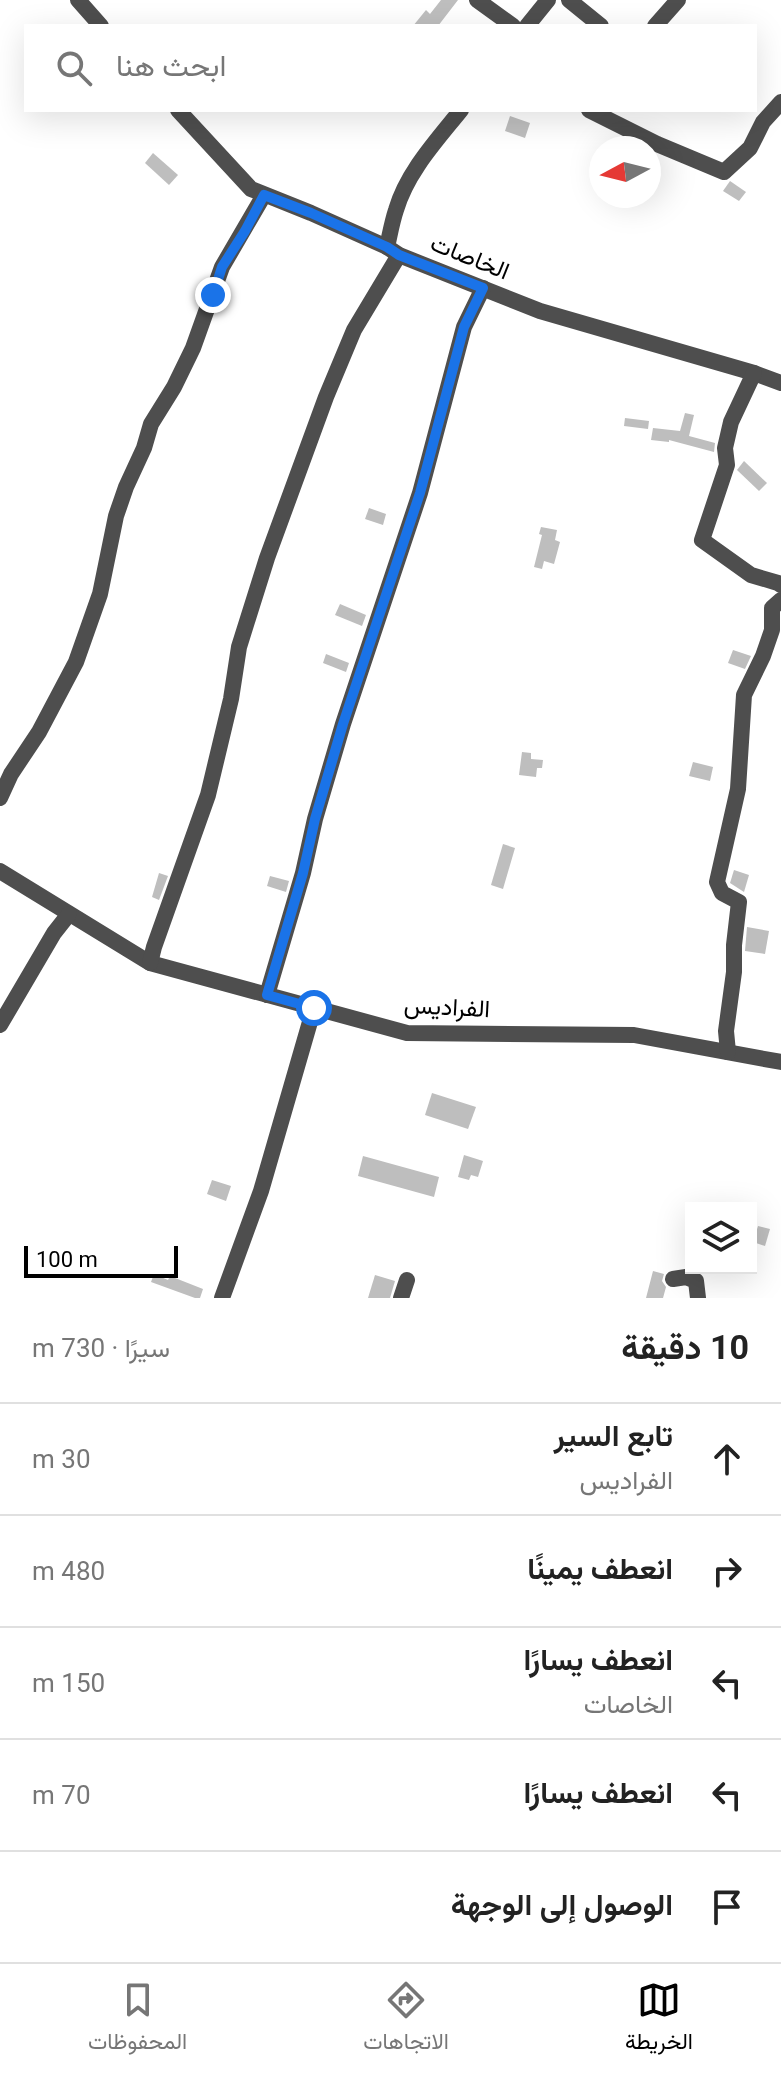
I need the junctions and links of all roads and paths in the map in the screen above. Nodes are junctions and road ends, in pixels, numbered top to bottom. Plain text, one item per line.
1 (78, 0) edge
2 (477, 0) edge
3 (548, 0) edge
4 (569, 0) edge
5 (678, 0) edge
6 (99, 24) edge
7 (510, 24) edge
8 (529, 24) edge
9 (599, 24) edge
10 (657, 24) edge
11 (781, 102) edge
12 (180, 112) edge
13 (459, 112) edge
14 (593, 112) edge
15 (264, 195) junction
16 (393, 251) junction
17 (483, 288) junction
18 (754, 373) junction
19 (781, 383) edge
20 (781, 585) edge
21 (781, 600) edge
22 (0, 798) edge
23 (0, 871) edge
24 (69, 914) junction
25 (150, 963) junction
26 (267, 995) junction
27 (314, 1008) junction
28 (0, 1025) edge
29 (728, 1052) junction
30 (781, 1062) edge
31 (673, 1279) dead end
32 (407, 1280) dead end
33 (222, 1298) edge
34 (401, 1298) edge
35 (698, 1298) edge

1 - 6 street
2 - 7 street
3 - 8 street
4 - 9 street
5 - 10 street
11 - 14 street
12 - 15 street, الخاصات
13 - 16 street
15 - 16 street, الخاصات
15 - 22 street
16 - 17 street, الخاصات
16 - 25 street
17 - 18 street, الخاصات
17 - 26 street
18 - 19 street, الخاصات
18 - 20 street
21 - 29 street
23 - 24 street, الفراديس
24 - 25 street, الفراديس
24 - 28 street
25 - 26 street, الفراديس
26 - 27 street, الفراديس
27 - 29 street, الفراديس
27 - 33 street
29 - 30 street, الفراديس
31 - 35 street
32 - 34 street

